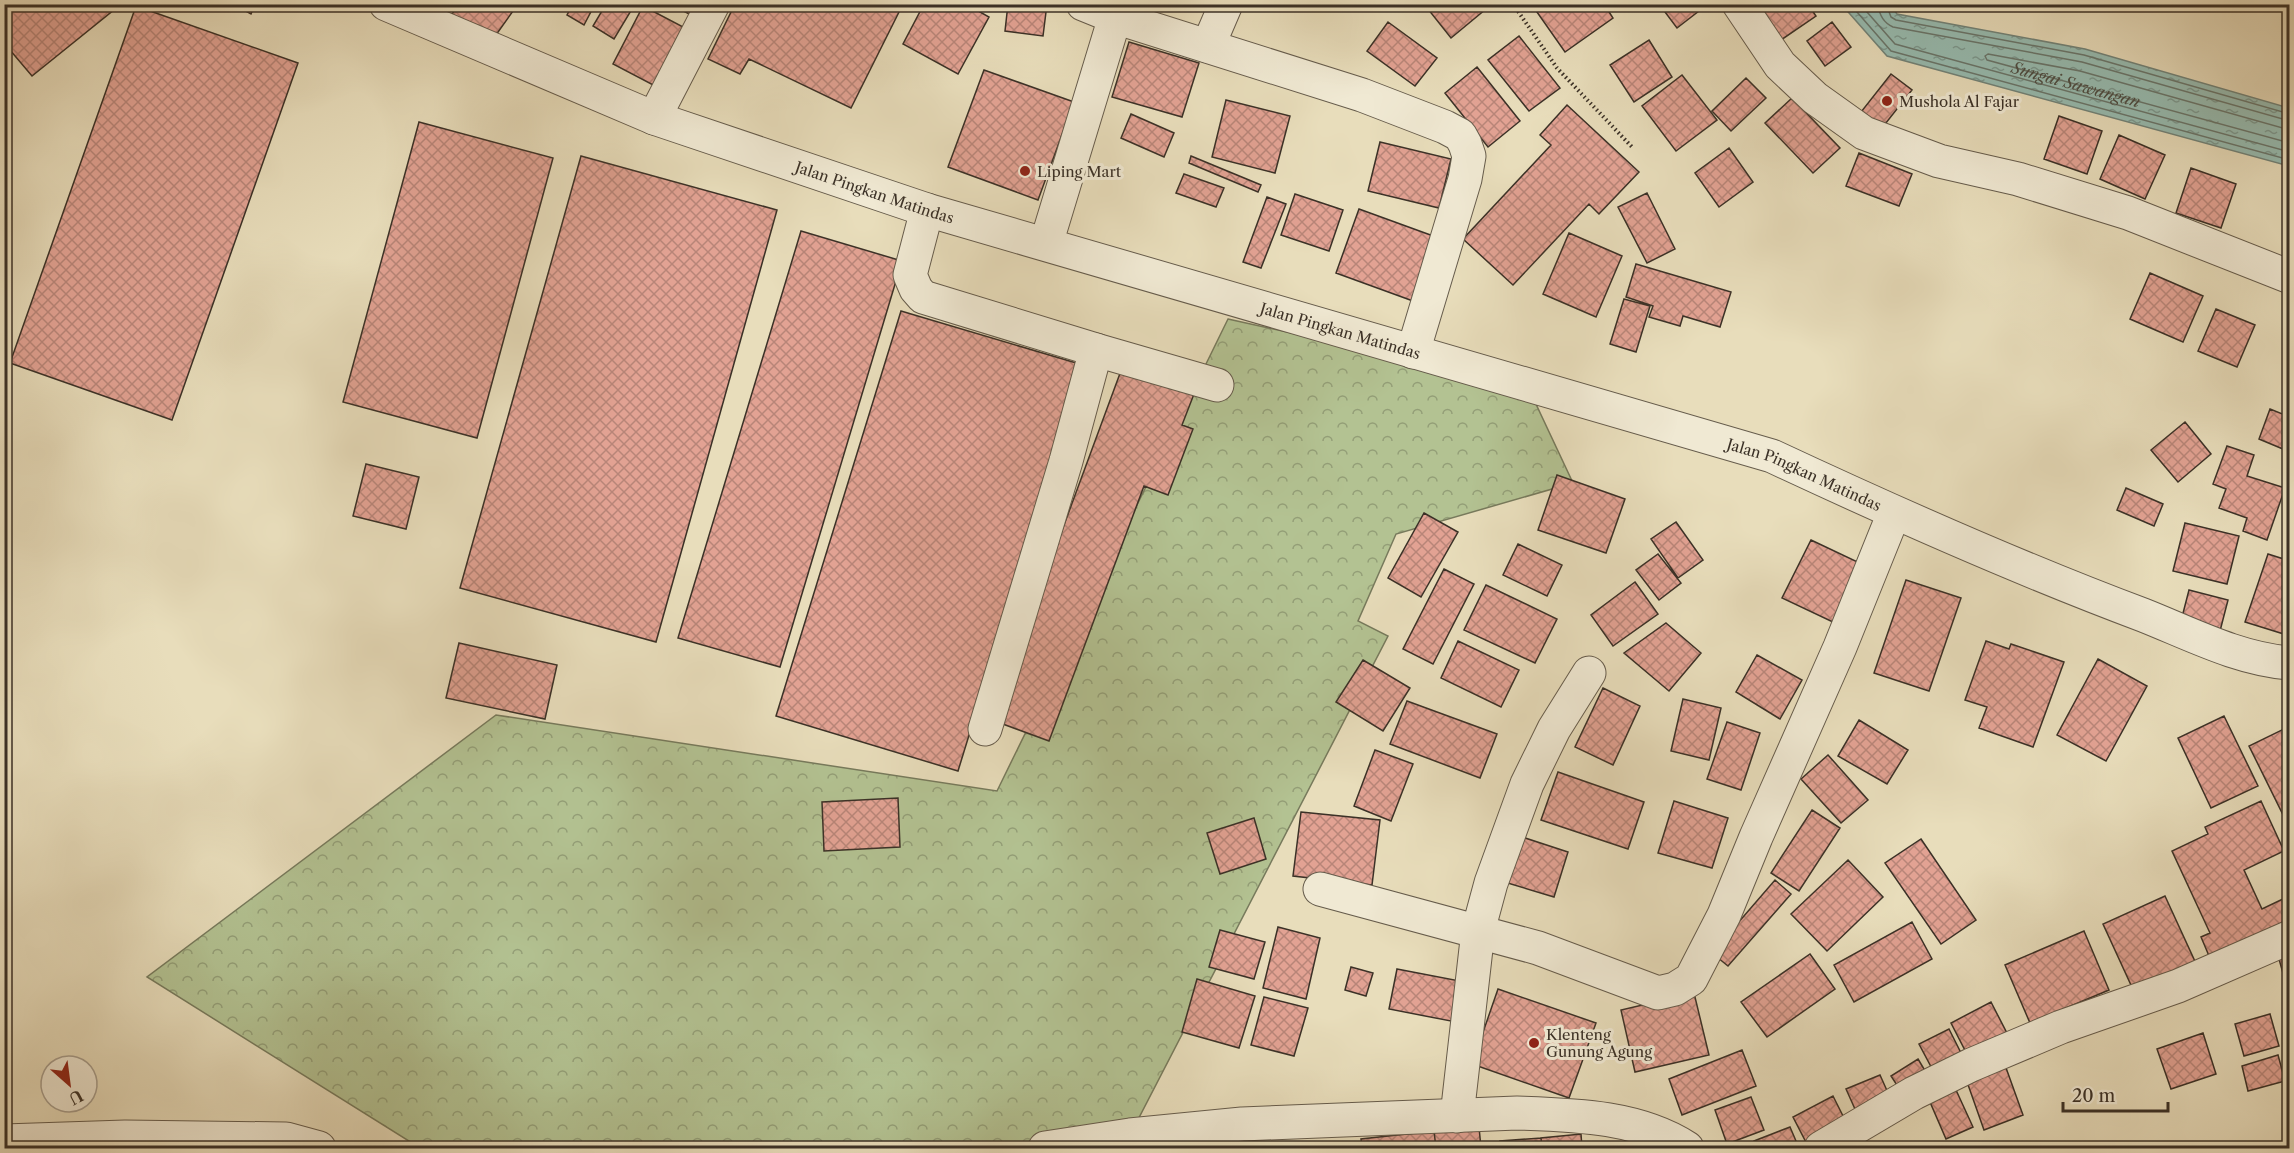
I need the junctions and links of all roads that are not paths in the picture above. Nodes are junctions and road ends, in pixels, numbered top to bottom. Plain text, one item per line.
1 (386, 4) edge
2 (713, 4) edge
3 (1083, 4) edge
4 (1226, 4) edge
5 (1738, 4) edge
6 (1115, 17) junction
7 (1208, 46) junction
8 (654, 118) junction
9 (927, 210) junction
10 (1046, 244) junction
11 (2289, 277) edge
12 (1096, 350) junction
13 (1413, 352) junction
14 (1217, 385) dead end
15 (1894, 513) junction
16 (2289, 663) edge
17 (1589, 673) dead end
18 (985, 729) dead end
19 (1320, 889) dead end
20 (1478, 931) junction
21 (2289, 937) edge
22 (1457, 1116) junction
23 (4, 1141) edge
24 (319, 1149) edge
25 (1045, 1149) edge
26 (1686, 1149) edge
27 (1821, 1149) edge

1 - 8 street, Jalan Pingkan Matindas
2 - 8 street
3 - 6 street
4 - 7 street
5 - 11 street
6 - 7 street
6 - 10 street
7 - 13 street
8 - 9 street, Jalan Pingkan Matindas
9 - 10 street, Jalan Pingkan Matindas
9 - 12 street
10 - 13 street, Jalan Pingkan Matindas
12 - 14 street
12 - 18 street
13 - 15 street, Jalan Pingkan Matindas
15 - 16 street, Jalan Pingkan Matindas
15 - 20 street
17 - 20 street
19 - 20 street
20 - 22 street
21 - 27 street
22 - 25 street
22 - 26 street
23 - 24 street

